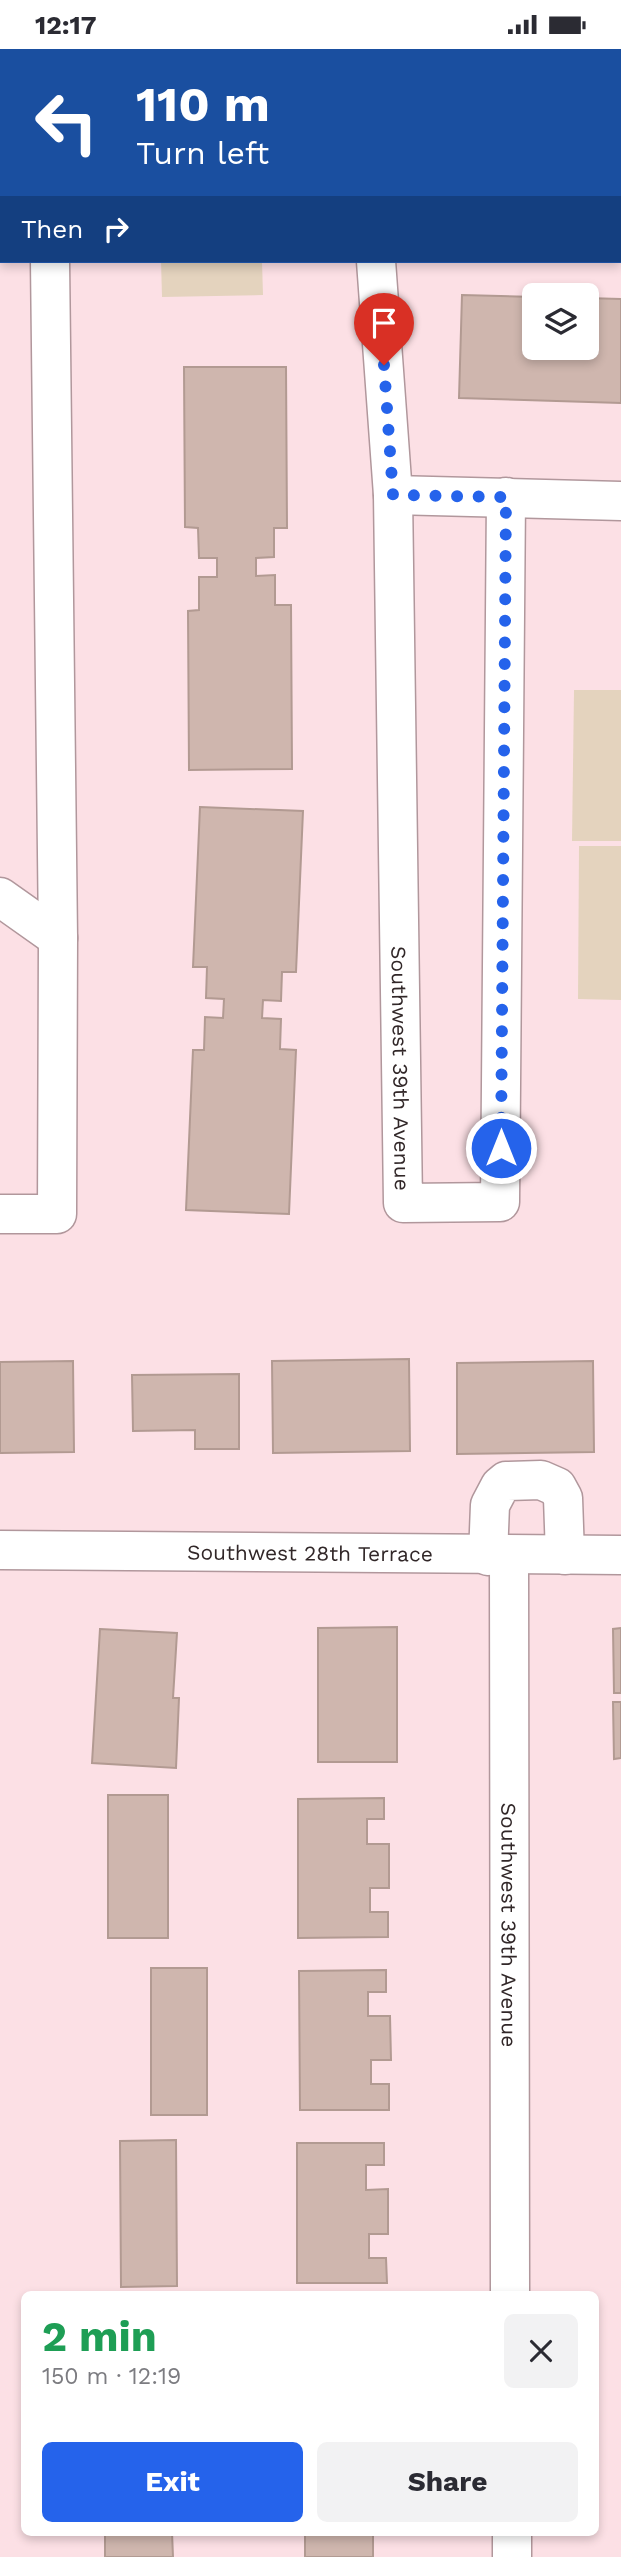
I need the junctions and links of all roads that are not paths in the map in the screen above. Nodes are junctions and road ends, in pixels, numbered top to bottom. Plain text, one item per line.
1 (50, 263) edge
2 (376, 263) edge
3 (393, 495) junction
4 (506, 497) junction
5 (621, 501) edge
6 (0, 897) edge
7 (58, 938) junction
8 (0, 1214) edge
9 (0, 1550) edge
10 (565, 1555) junction
11 (621, 1555) edge
12 (498, 1556) junction
13 (510, 2291) edge
14 (512, 2536) edge
15 (512, 2557) edge

1 - 7 street
2 - 3 street, Southwest 39th Avenue
3 - 4 street
3 - 4 street, Southwest 39th Avenue
4 - 5 street
6 - 7 street
7 - 8 street
9 - 12 street, Southwest 28th Terrace
10 - 11 street, Southwest 28th Terrace
10 - 12 street, Southwest 28th Terrace
10 - 12 street
12 - 13 street, Southwest 39th Avenue
14 - 15 street

